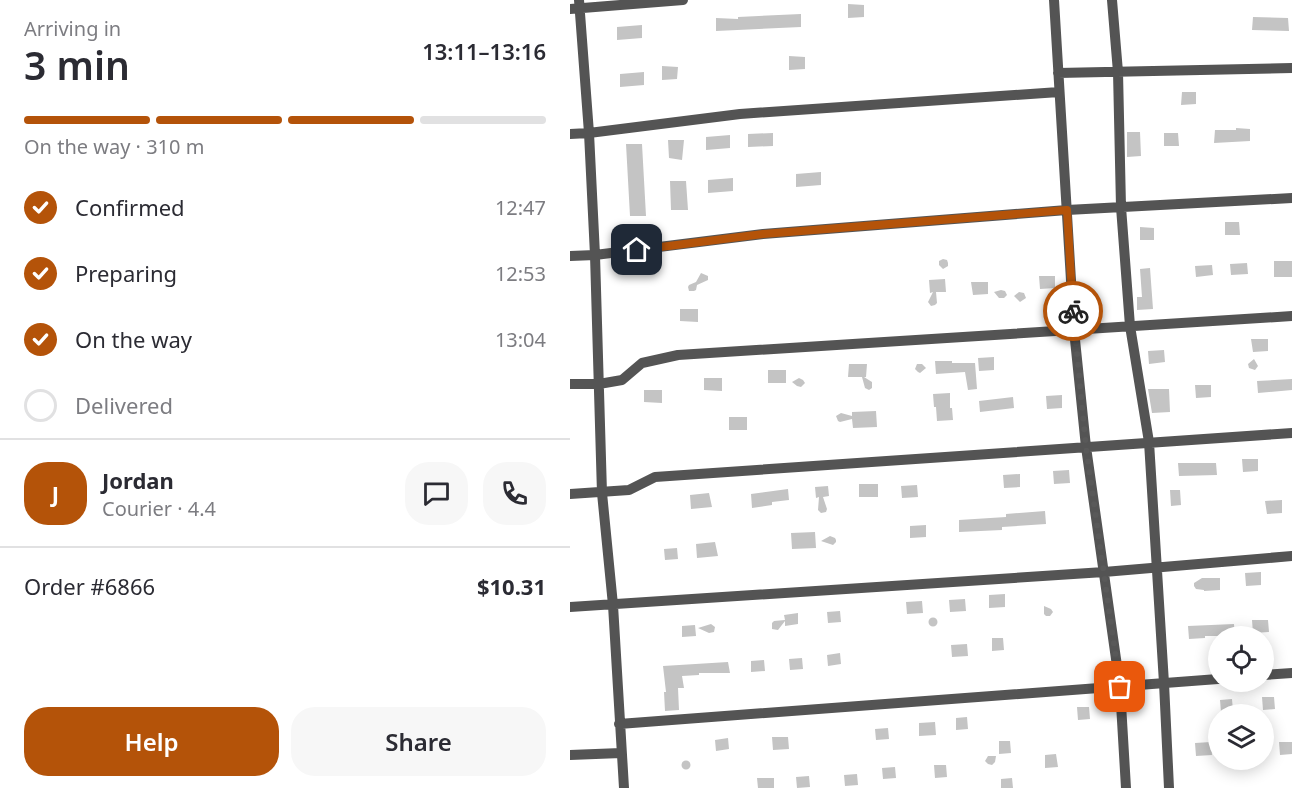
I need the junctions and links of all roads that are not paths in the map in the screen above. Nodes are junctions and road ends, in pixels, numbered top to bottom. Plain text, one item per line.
1 (683, 0) edge
2 (1054, 0) edge
3 (1113, 0) edge
4 (576, 6) edge
5 (1292, 68) edge
6 (1119, 72) junction
7 (1058, 73) junction
8 (1059, 92) junction
9 (589, 133) junction
10 (570, 134) edge
11 (1292, 198) edge
12 (1120, 207) junction
13 (1067, 210) junction
14 (595, 255) junction
15 (570, 256) edge
16 (1292, 316) edge
17 (1130, 326) junction
18 (1074, 330) junction
19 (570, 384) edge
20 (599, 384) junction
21 (1292, 433) edge
22 (1149, 442) junction
23 (1086, 447) junction
24 (602, 493) junction
25 (570, 494) edge
26 (1292, 556) edge
27 (1157, 568) junction
28 (1104, 572) junction
29 (613, 605) junction
30 (570, 607) edge
31 (1292, 673) edge
32 (1274, 674) edge
33 (1208, 680) edge
34 (1164, 683) junction
35 (1120, 687) junction
36 (620, 724) junction
37 (621, 753) junction
38 (570, 755) edge
39 (624, 788) edge
40 (1126, 788) edge
41 (1169, 788) edge

1 - 4 street
2 - 7 street
3 - 6 street
4 - 9 street
5 - 6 street
6 - 7 street
6 - 12 street
7 - 8 street
8 - 9 street
8 - 13 street
9 - 10 street
9 - 14 street
11 - 12 street
12 - 13 street
12 - 17 street
13 - 14 street
13 - 18 street
14 - 15 street
14 - 20 street
16 - 17 street
17 - 18 street
17 - 22 street
18 - 20 street
18 - 23 street
19 - 20 street
20 - 24 street
21 - 22 street
22 - 23 street
22 - 27 street
23 - 24 street
23 - 28 street
24 - 25 street
24 - 29 street
26 - 27 street
27 - 28 street
27 - 34 street
28 - 29 street
28 - 35 street
29 - 30 street
29 - 36 street
31 - 32 street
33 - 34 street
34 - 35 street
34 - 41 street
35 - 36 street
35 - 40 street
36 - 37 street
37 - 38 street
37 - 39 street

